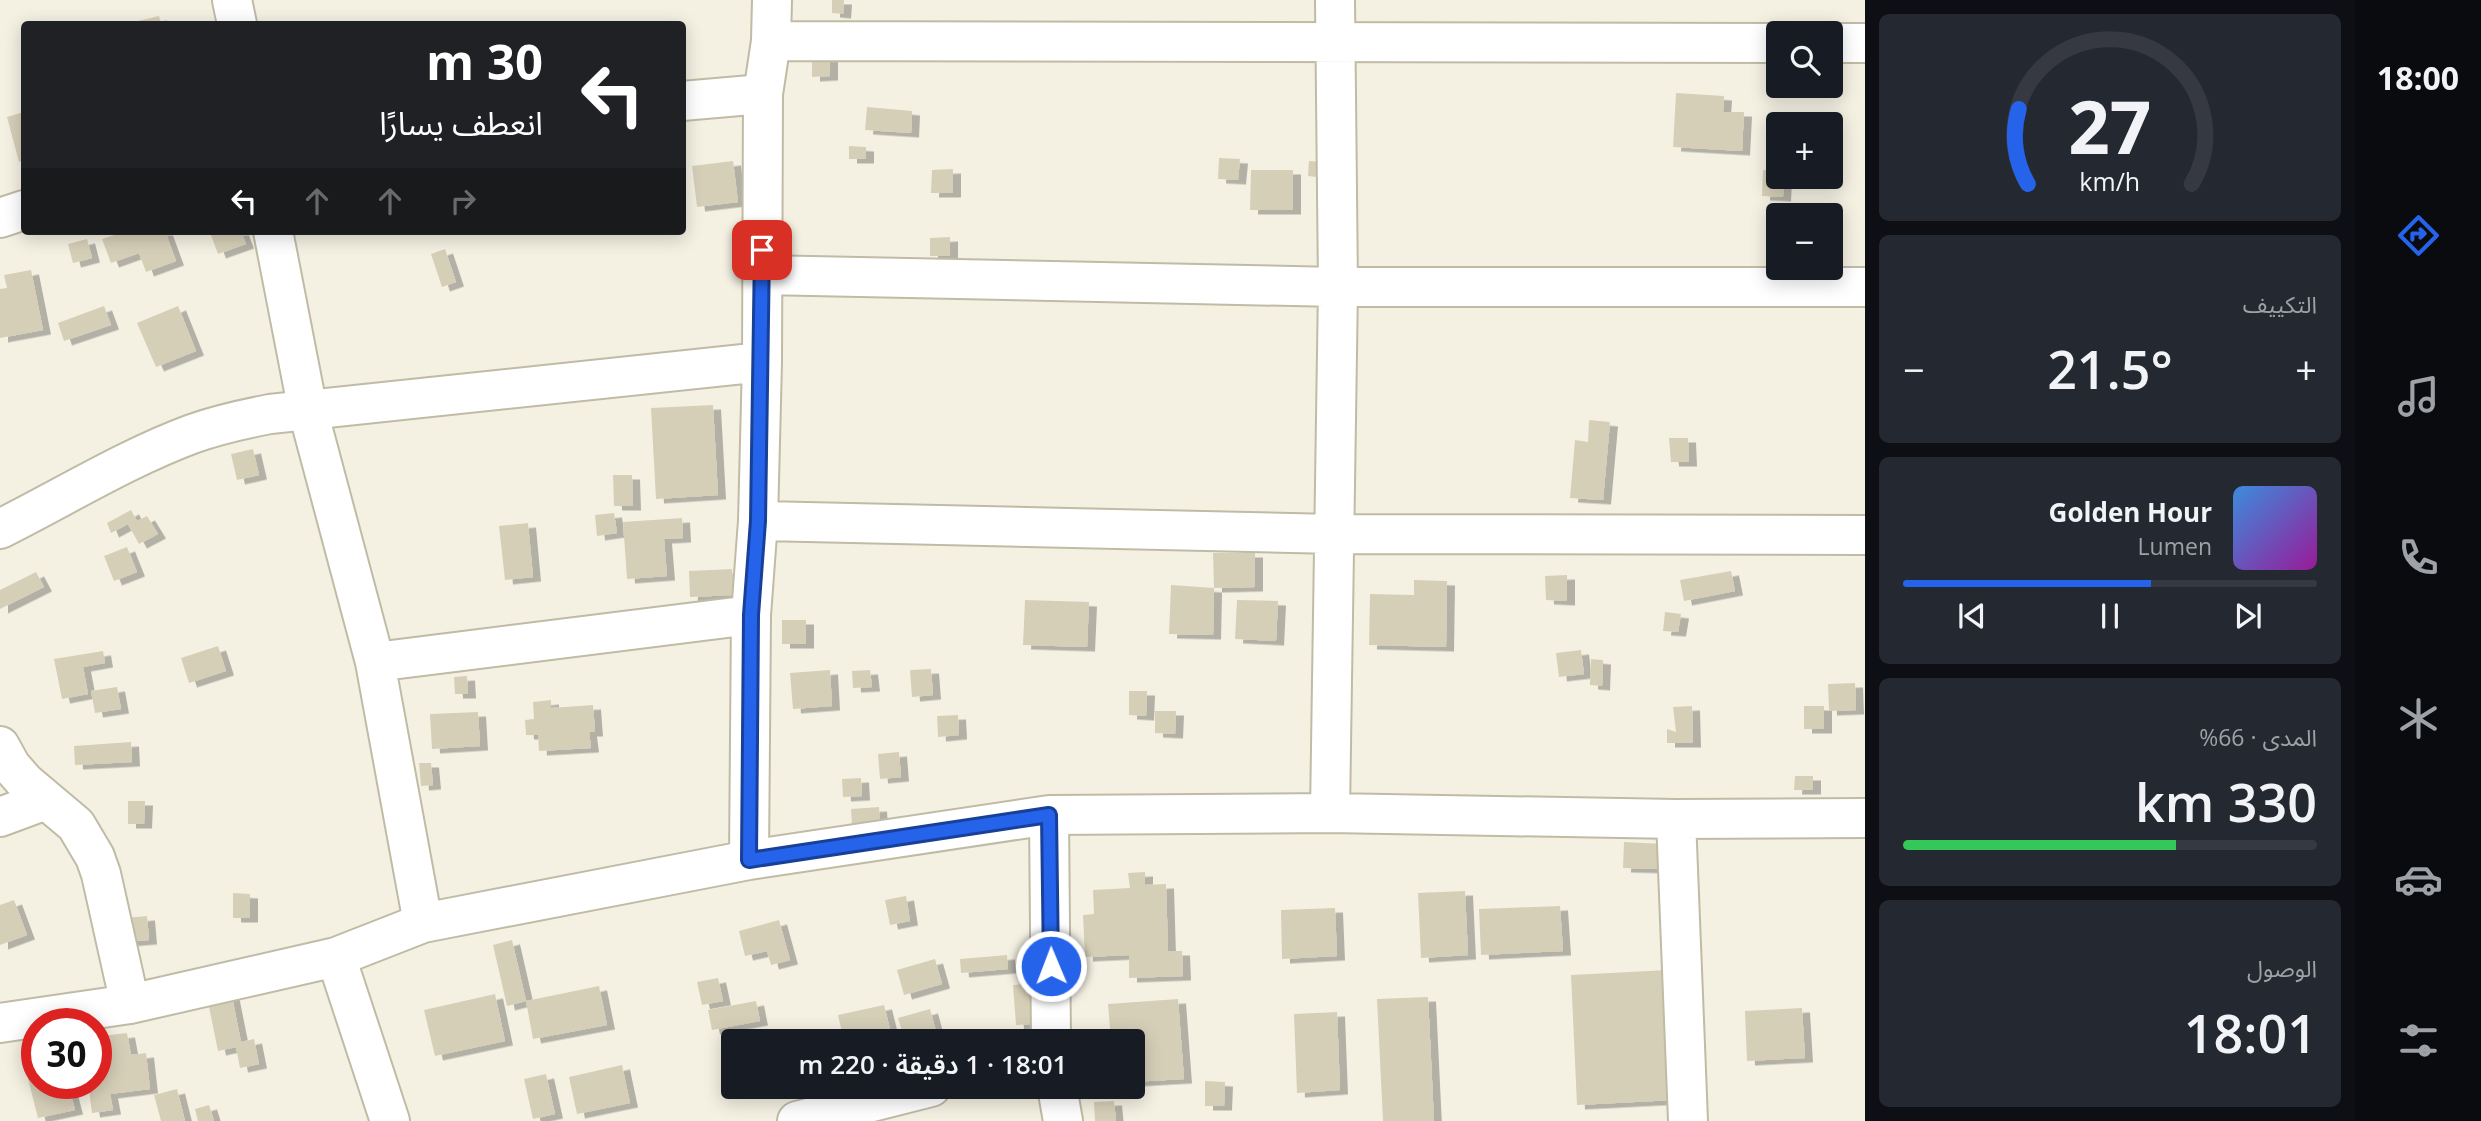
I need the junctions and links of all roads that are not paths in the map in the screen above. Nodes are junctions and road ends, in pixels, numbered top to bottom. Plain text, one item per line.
1 (232, 0) edge
2 (772, 0) edge
3 (1335, 0) edge
4 (236, 21) edge
5 (771, 41) junction
6 (1334, 42) junction
7 (1766, 43) edge
8 (1843, 43) edge
9 (1865, 43) edge
10 (763, 94) junction
11 (686, 102) edge
12 (21, 211) edge
13 (0, 218) edge
14 (275, 235) edge
15 (762, 275) junction
16 (1865, 287) edge
17 (1338, 288) junction
18 (762, 362) junction
19 (308, 411) junction
20 (758, 521) junction
21 (0, 529) edge
22 (1334, 534) junction
23 (1865, 535) edge
24 (751, 615) junction
25 (375, 662) junction
26 (0, 746) edge
27 (46, 800) junction
28 (1330, 813) junction
29 (1049, 815) junction
30 (0, 817) edge
31 (1865, 818) edge
32 (1676, 819) junction
33 (749, 860) junction
34 (423, 923) junction
35 (336, 957) junction
36 (130, 1004) junction
37 (0, 1023) edge
38 (1051, 1029) edge
39 (884, 1099) edge
40 (1059, 1099) edge
41 (390, 1121) edge
42 (797, 1121) edge
43 (1063, 1121) edge
44 (1688, 1121) edge

1 - 4 street
2 - 5 street
3 - 6 street
5 - 6 street
5 - 10 street
6 - 7 street
6 - 17 street
8 - 9 street
10 - 11 street
10 - 15 street
12 - 13 street
14 - 19 street
15 - 17 street
15 - 18 street
16 - 17 street
17 - 22 street
18 - 19 street
18 - 20 street
19 - 21 street
19 - 25 street
20 - 22 street
20 - 24 street
22 - 23 street
22 - 28 street
24 - 25 street
24 - 33 street
25 - 34 street
26 - 27 street
27 - 30 street
27 - 36 street
28 - 29 street
28 - 32 street
29 - 33 street
29 - 38 street
31 - 32 street
32 - 44 street
33 - 34 street
34 - 35 street
35 - 36 street
35 - 41 street
36 - 37 street
39 - 42 street
40 - 43 street

